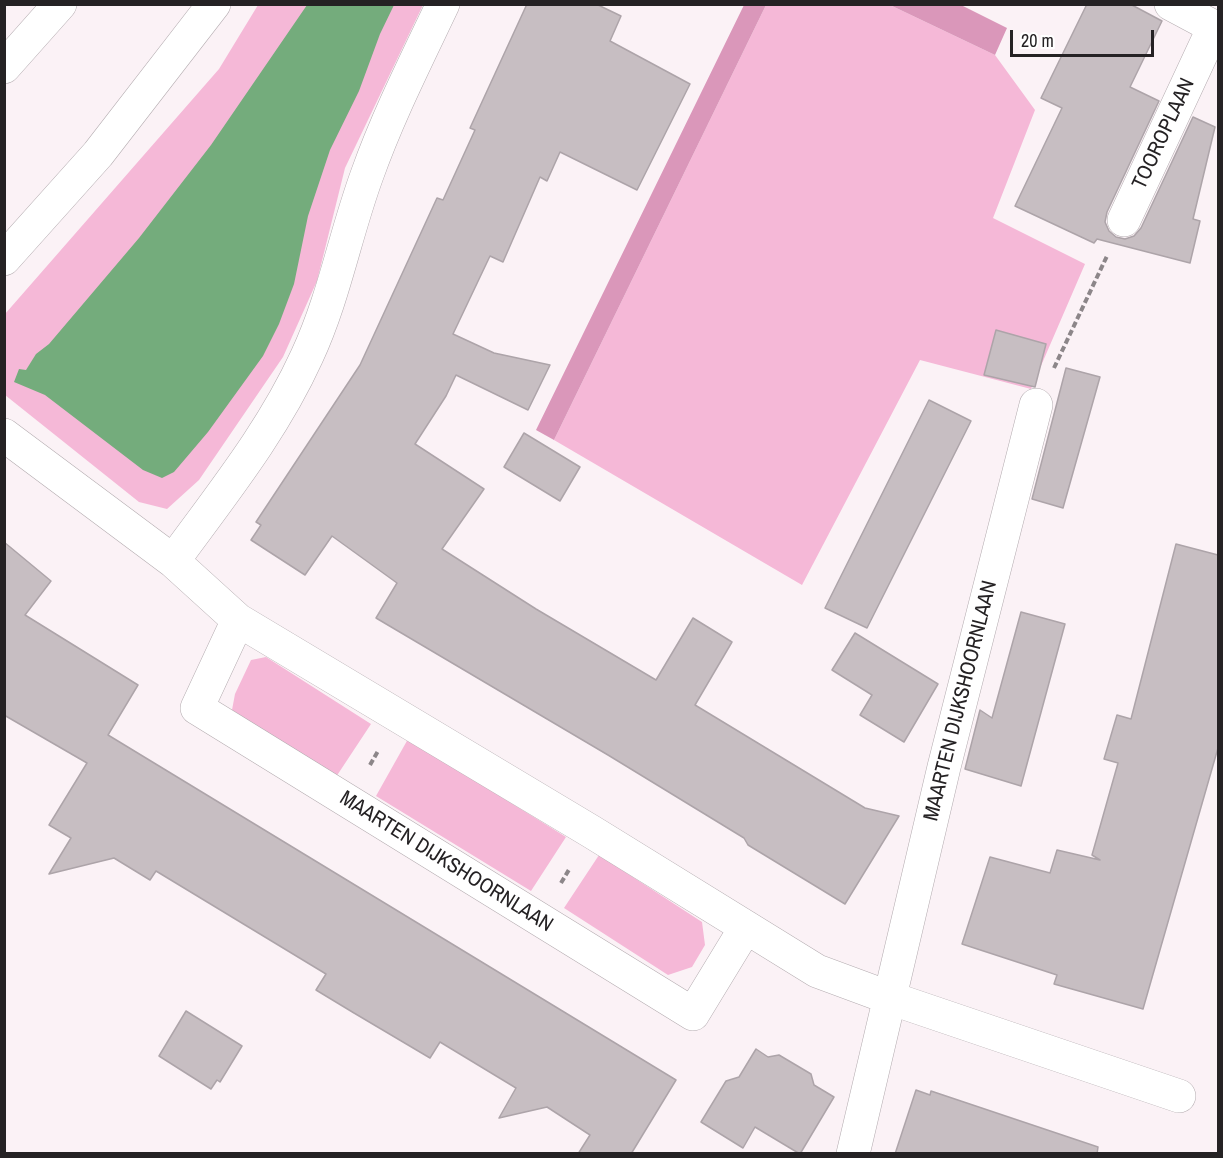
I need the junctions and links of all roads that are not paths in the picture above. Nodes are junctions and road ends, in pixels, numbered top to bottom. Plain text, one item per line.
1 (60, 4) edge
2 (214, 4) edge
3 (443, 4) edge
4 (1171, 4) edge
5 (4, 67) edge
6 (1124, 220) road end
7 (4, 259) edge
8 (1036, 405) road end
9 (4, 435) edge
10 (173, 561) junction
11 (238, 620) junction
12 (746, 927) junction
13 (890, 998) junction
14 (1179, 1096) dead end
15 (853, 1154) edge

1 - 5 street
2 - 7 street
3 - 10 street
4 - 6 street, TOOROPLAAN
8 - 13 street, MAARTEN DIJKSHOORNLAAN
9 - 10 street
10 - 11 street
11 - 12 street
11 - 12 street, MAARTEN DIJKSHOORNLAAN
12 - 13 street
13 - 14 street
13 - 15 street, MAARTEN DIJKSHOORNLAAN

